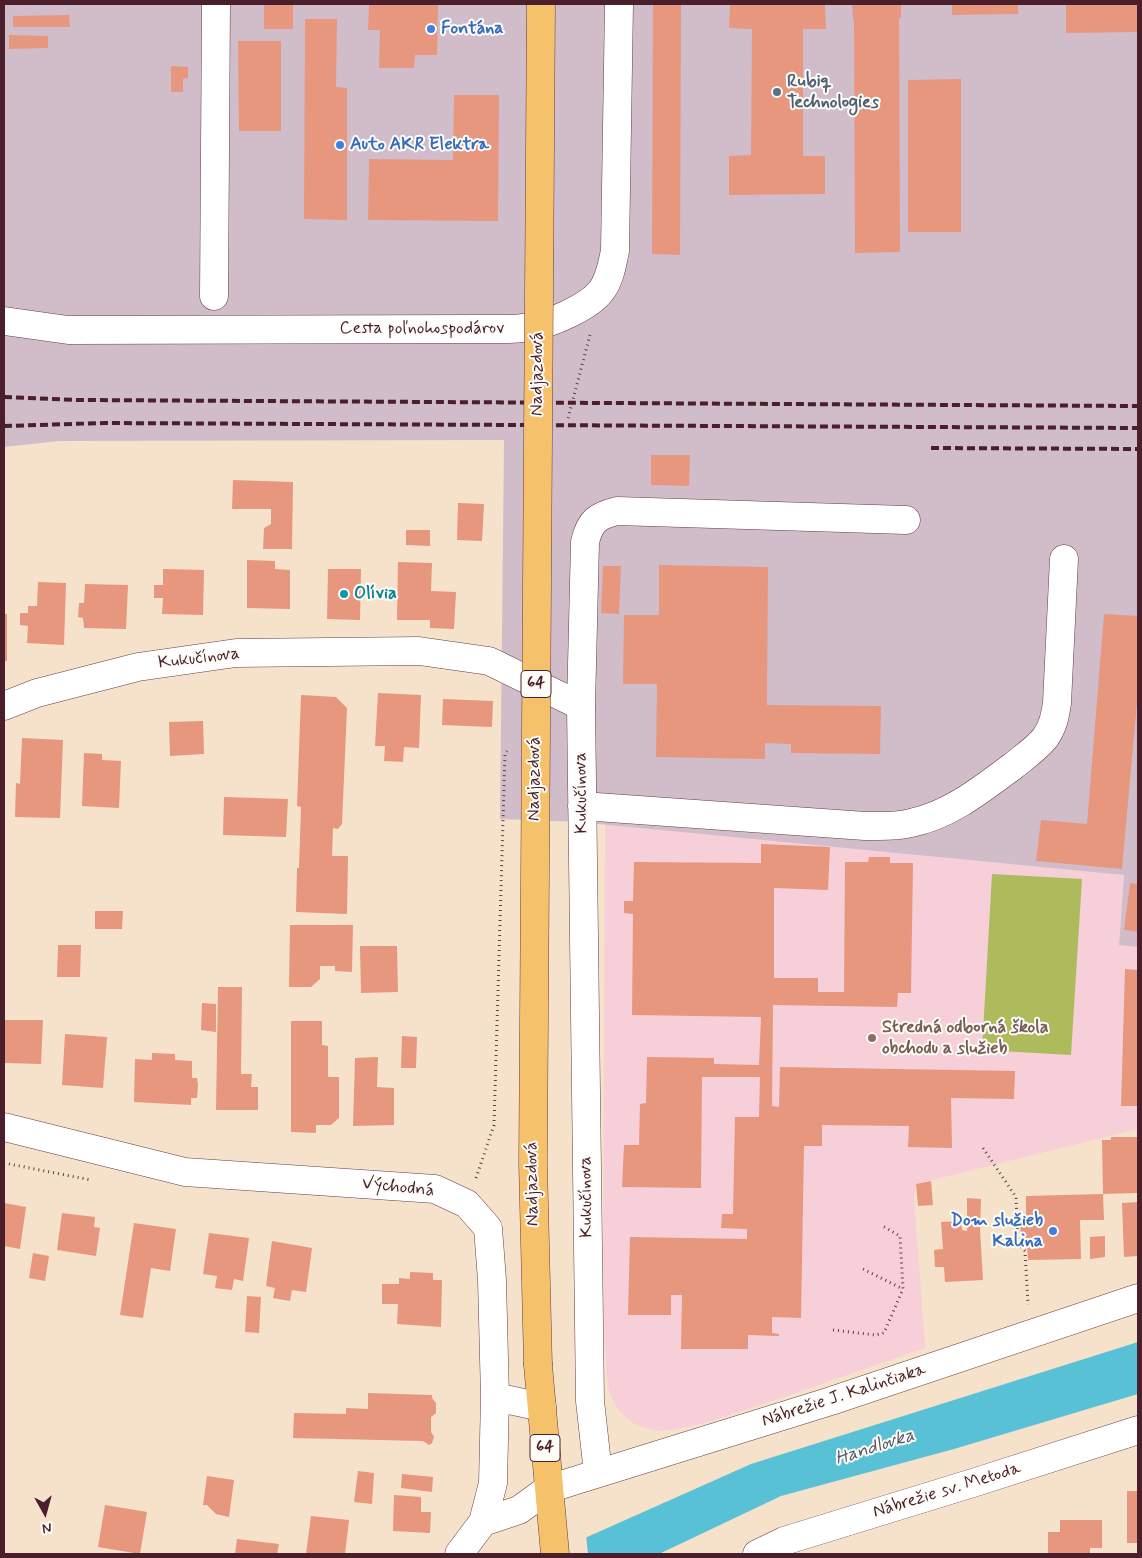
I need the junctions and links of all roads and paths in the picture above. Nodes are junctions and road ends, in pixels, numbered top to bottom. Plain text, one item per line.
1 (216, 4) edge
2 (541, 4) edge
3 (619, 4) edge
4 (601, 291) junction
5 (214, 296) dead end
6 (4, 321) edge
7 (567, 425) dead end
8 (906, 520) dead end
9 (1064, 559) dead end
10 (4, 706) edge
11 (581, 706) junction
12 (510, 746) dead end
13 (582, 806) junction
14 (4, 1127) edge
15 (983, 1148) dead end
16 (467, 1204) junction
17 (881, 1225) dead end
18 (863, 1269) dead end
19 (904, 1289) junction
20 (1138, 1298) edge
21 (833, 1330) dead end
22 (1030, 1334) junction
23 (495, 1397) junction
24 (542, 1407) junction
25 (1138, 1430) edge
26 (598, 1474) junction
27 (548, 1489) junction
28 (483, 1522) junction
29 (554, 1543) edge
30 (459, 1554) edge
31 (756, 1554) edge

1 - 5 street
2 - 24 main road, Nadjazdová / 64, bridge
3 - 4 street, Cesta poľnohospodárov
4 - 6 street, Cesta poľnohospodárov
4 - 7 path
8 - 11 street
9 - 13 street
10 - 11 street, Kukučínova
11 - 13 street, Kukučínova
12 - 16 path
13 - 26 street, Kukučínova
14 - 16 street, Východná
15 - 22 path
16 - 23 street, Východná
17 - 19 path
18 - 19 path
19 - 21 path
20 - 22 street, Nábrežie J. Kalinčiaka
22 - 26 street, Nábrežie J. Kalinčiaka
23 - 24 street
23 - 28 street, Východná
24 - 27 main road, Nadjazdová / 64
25 - 31 street, Nábrežie sv. Metoda
26 - 27 street, Nábrežie J. Kalinčiaka
27 - 28 street, Nábrežie J. Kalinčiaka
27 - 29 main road, Nadjazdová / 64
28 - 30 street

